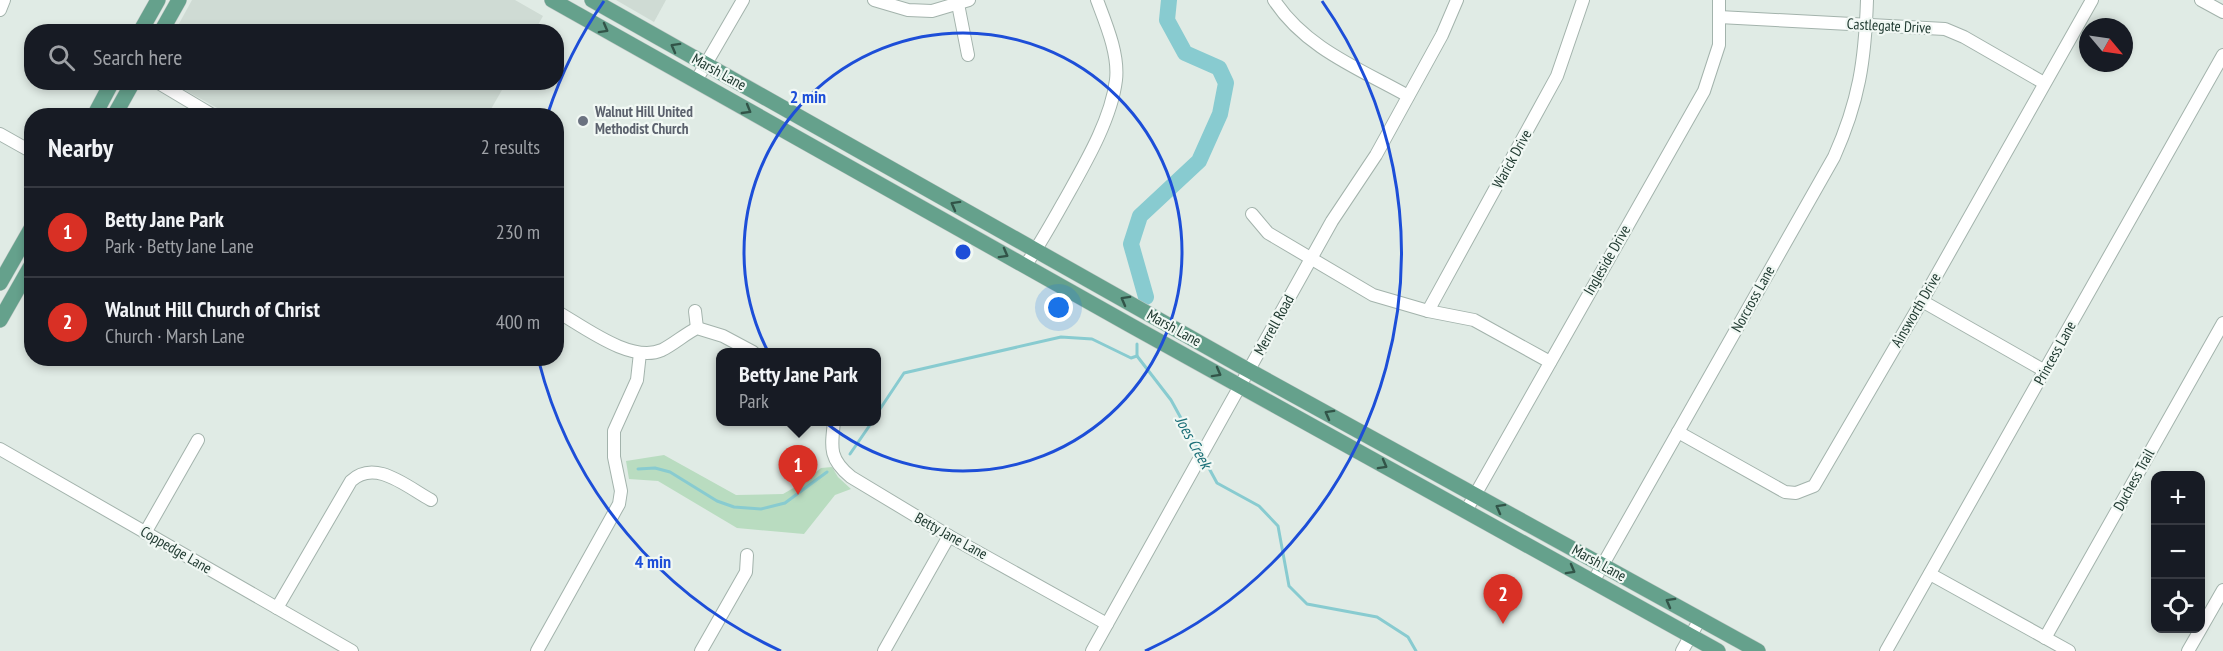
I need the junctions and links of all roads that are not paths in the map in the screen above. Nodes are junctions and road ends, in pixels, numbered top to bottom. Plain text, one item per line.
1 (4, 0) edge
2 (158, 0) edge
3 (179, 0) edge
4 (554, 0) edge
5 (592, 0) edge
6 (743, 0) edge
7 (874, 0) edge
8 (1097, 0) edge
9 (1274, 0) edge
10 (1457, 0) edge
11 (1583, 0) edge
12 (1719, 0) edge
13 (1867, 0) edge
14 (2092, 0) edge
15 (2201, 0) edge
16 (963, 2) edge
17 (0, 10) edge
18 (2223, 12) edge
19 (1719, 17) junction
20 (145, 24) edge
21 (166, 24) edge
22 (1866, 24) junction
23 (968, 55) dead end
24 (2223, 56) edge
25 (706, 64) junction
26 (696, 81) junction
27 (2044, 83) junction
28 (108, 90) edge
29 (129, 90) edge
30 (170, 90) edge
31 (1408, 96) junction
32 (98, 108) edge
33 (118, 108) edge
34 (201, 108) edge
35 (0, 134) edge
36 (24, 148) edge
37 (865, 154) junction
38 (856, 171) junction
39 (1252, 214) dead end
40 (24, 241) edge
41 (1036, 250) junction
42 (1311, 258) junction
43 (1025, 266) junction
44 (24, 278) edge
45 (1, 282) edge
46 (18, 288) junction
47 (1922, 301) junction
48 (695, 311) dead end
49 (1428, 312) junction
50 (564, 316) edge
51 (0, 320) edge
52 (2223, 322) edge
53 (697, 328) junction
54 (746, 348) edge
55 (640, 353) junction
56 (1550, 362) junction
57 (1249, 370) junction
58 (2045, 371) junction
59 (1240, 386) junction
60 (834, 426) edge
61 (1678, 432) junction
62 (198, 440) dead end
63 (0, 449) edge
64 (1474, 495) junction
65 (430, 500) dead end
66 (1466, 511) junction
67 (145, 533) junction
68 (949, 536) junction
69 (747, 555) dead end
70 (1603, 565) junction
71 (1930, 574) junction
72 (1593, 582) junction
73 (2223, 590) edge
74 (278, 609) junction
75 (1700, 619) junction
76 (1107, 624) junction
77 (1690, 636) junction
78 (2045, 638) junction
79 (349, 650) edge
80 (537, 651) edge
81 (701, 651) edge
82 (884, 651) edge
83 (1092, 651) edge
84 (1682, 651) edge
85 (1718, 651) edge
86 (1758, 651) edge
87 (1886, 651) edge
88 (2069, 651) edge
89 (2188, 651) edge

1 - 17 street
2 - 20 main road
3 - 21 main road
4 -> 26 main road, Marsh Lane
25 -> 5 main road, Marsh Lane
6 - 25 street
7 - 16 street
8 - 41 street
9 - 31 street
10 - 31 street, Merrell Road
11 - 49 street, Warick Drive
12 - 19 street, Ingleside Drive
13 - 22 street, Norcross Lane
14 - 27 street, Ainsworth Drive
15 - 18 street
16 - 23 street
19 - 22 street, Castlegate Drive
19 - 56 street, Ingleside Drive
22 - 27 street, Castlegate Drive
22 - 61 street, Norcross Lane
24 - 58 street, Princess Lane
25 - 26 street
25 - 37 main road, Marsh Lane
26 -> 38 main road, Marsh Lane
27 - 47 street, Ainsworth Drive
28 - 32 main road
29 - 33 main road
30 - 34 street
31 - 42 street, Merrell Road
35 - 36 street
37 - 38 main road
41 -> 37 main road, Marsh Lane
38 -> 43 main road, Marsh Lane
39 - 42 street
40 - 45 main road
41 - 43 street
57 -> 41 main road, Marsh Lane
42 - 49 street
42 - 57 street, Merrell Road
43 -> 59 main road, Marsh Lane
44 - 46 main road
45 - 46 main road
46 - 51 main road
47 - 58 street
47 - 61 street, Ainsworth Drive
48 - 53 street
49 - 56 street
50 - 55 street
52 - 78 street, Duchess Trail
53 - 54 street
53 - 55 street
55 - 80 street
56 - 64 street, Ingleside Drive
57 - 59 street, Merrell Road
64 -> 57 main road, Marsh Lane
58 - 71 street, Princess Lane
59 -> 66 main road, Marsh Lane
59 - 76 street, Merrell Road
60 - 68 street, Betty Jane Lane
61 - 70 street, Norcross Lane
62 - 67 street
63 - 67 street, Coppedge Lane
64 - 66 street, Ingleside Drive
70 -> 64 main road, Marsh Lane
65 - 74 street
66 -> 72 main road, Marsh Lane
67 - 74 street, Coppedge Lane
68 - 76 street, Betty Jane Lane
68 - 82 street
69 - 81 street
70 - 72 street, Norcross Lane
75 -> 70 main road, Marsh Lane
71 - 78 street
71 - 87 street, Princess Lane
72 - 77 main road, Marsh Lane
73 - 89 street
74 - 79 street, Coppedge Lane
75 - 77 street
75 - 86 main road, Marsh Lane
76 - 83 street, Merrell Road
77 - 84 street
77 - 85 main road, Marsh Lane
78 - 88 street

